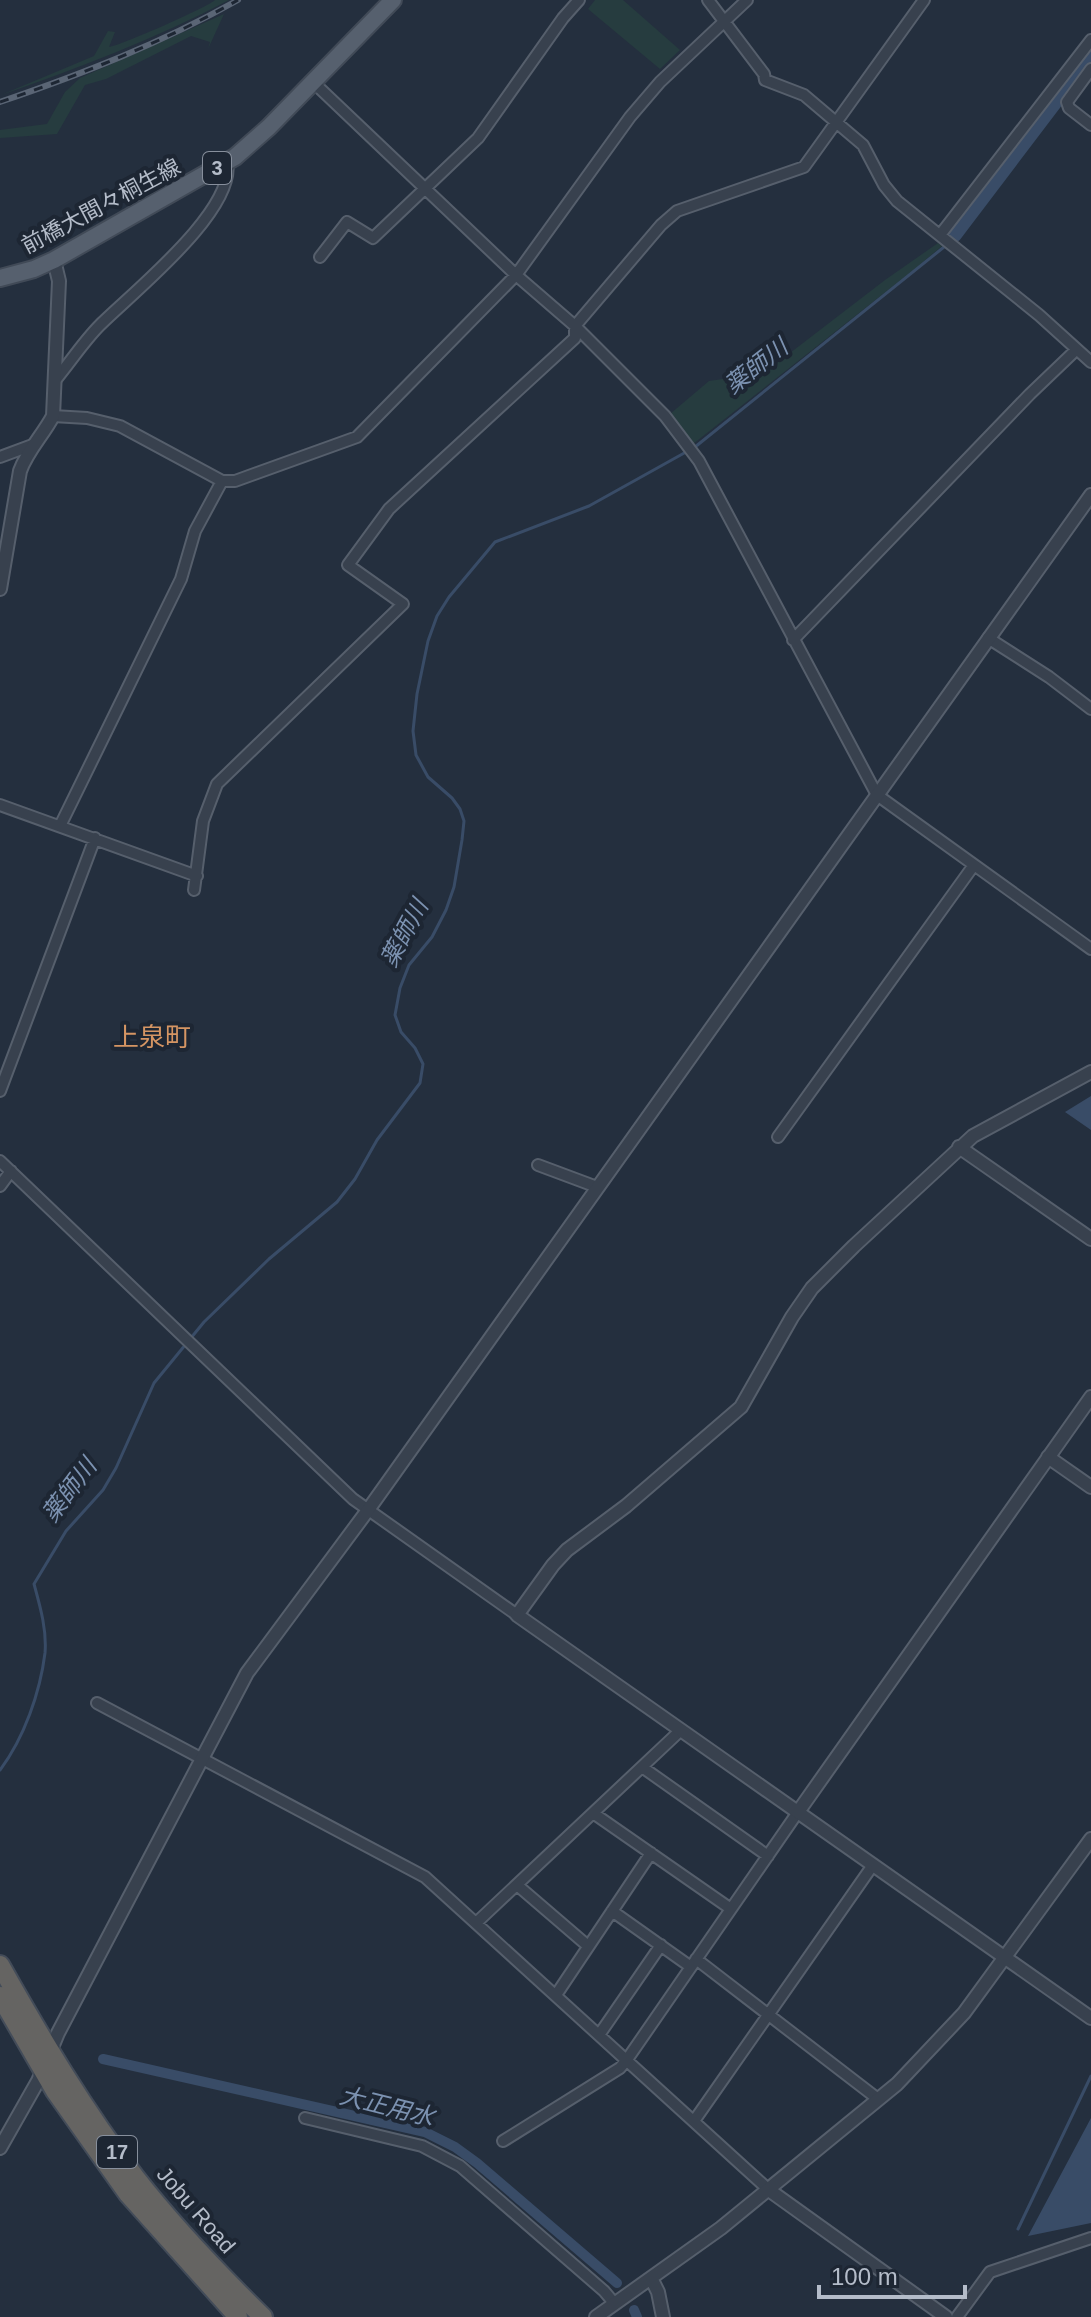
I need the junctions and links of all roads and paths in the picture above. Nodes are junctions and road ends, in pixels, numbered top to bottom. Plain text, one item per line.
1 (393, 0) edge
2 (579, 0) edge
3 (708, 0) edge
4 (747, 0) edge
5 (924, 0) edge
6 (723, 20) junction
7 (1091, 40) edge
8 (1091, 69) edge
9 (313, 82) junction
10 (837, 122) junction
11 (1091, 125) edge
12 (227, 162) junction
13 (425, 187) junction
14 (940, 235) junction
15 (320, 257) dead end
16 (54, 260) junction
17 (516, 275) junction
18 (0, 278) edge
19 (575, 326) junction
20 (1076, 350) junction
21 (1091, 362) edge
22 (57, 378) junction
23 (53, 416) junction
24 (35, 444) junction
25 (0, 457) edge
26 (222, 481) junction
27 (1091, 495) edge
28 (4, 529) edge
29 (0, 589) edge
30 (988, 638) junction
31 (793, 640) junction
32 (1091, 709) edge
33 (877, 795) junction
34 (0, 805) edge
35 (60, 826) junction
36 (95, 838) junction
37 (974, 865) junction
38 (197, 876) junction
39 (194, 890) dead end
40 (1091, 949) edge
41 (1091, 1072) edge
42 (0, 1091) edge
43 (778, 1137) dead end
44 (959, 1147) junction
45 (0, 1161) edge
46 (538, 1165) dead end
47 (11, 1171) junction
48 (0, 1186) edge
49 (597, 1187) junction
50 (1091, 1239) edge
51 (1091, 1397) edge
52 (1048, 1457) junction
53 (1091, 1487) edge
54 (368, 1510) junction
55 (517, 1615) junction
56 (97, 1703) dead end
57 (681, 1730) junction
58 (201, 1758) junction
59 (642, 1767) junction
60 (798, 1812) junction
61 (593, 1813) junction
62 (1091, 1839) edge
63 (651, 1853) junction
64 (768, 1856) junction
65 (873, 1865) junction
66 (517, 1885) junction
67 (731, 1909) junction
68 (612, 1911) junction
69 (476, 1923) junction
70 (661, 1945) junction
71 (588, 1946) junction
72 (1006, 1957) junction
73 (694, 1963) junction
74 (0, 1965) edge
75 (556, 1995) junction
76 (0, 1996) edge
77 (768, 2015) junction
78 (1091, 2018) edge
79 (599, 2035) junction
80 (49, 2050) junction
81 (626, 2061) junction
82 (42, 2070) junction
83 (878, 2099) junction
84 (305, 2118) dead end
85 (694, 2121) junction
86 (503, 2141) dead end
87 (0, 2148) edge
88 (769, 2190) junction
89 (1091, 2238) edge
90 (652, 2280) junction
91 (606, 2312) edge
92 (238, 2317) edge
93 (263, 2317) edge
94 (663, 2317) edge
95 (946, 2317) edge
96 (957, 2317) edge

1 - 9 main road, 前橋大間々桐生線 / 3
2 - 13 street
3 - 6 street
4 - 6 street
5 - 10 street
6 - 10 street
6 - 17 street
7 - 14 street
8 - 11 street
9 - 12 main road, 前橋大間々桐生線 / 3
9 - 13 street
10 - 14 street
10 - 19 street
12 - 16 main road, 前橋大間々桐生線 / 3
12 - 22 street
13 - 15 street
13 - 17 street
14 - 20 street
16 - 18 main road, 前橋大間々桐生線 / 3
16 - 22 street
17 - 19 street
17 - 26 street
19 - 31 street
19 - 38 street
20 - 21 street
20 - 31 street
22 - 23 street
23 - 24 street
23 - 26 street
24 - 25 street
24 - 28 street
26 - 35 street
27 - 30 street
28 - 29 street
30 - 32 street
30 - 33 street
31 - 33 street
33 - 37 street
33 - 49 street
34 - 35 street
35 - 36 street
36 - 38 street
36 - 42 street
37 - 40 street
37 - 43 street
38 - 39 street
41 - 44 street
44 - 50 street
44 - 55 street
45 - 47 street
46 - 49 street
47 - 48 street
47 - 54 street
49 - 54 street
51 - 52 street
52 - 53 street
52 - 60 street
54 - 55 street
54 - 58 street
55 - 57 street
56 - 58 street
57 - 59 street
57 - 60 street
58 - 69 street
58 - 80 street
59 - 61 street
59 - 64 street
60 - 64 street
60 - 65 street
61 - 63 street
61 - 66 street
62 - 72 street
63 - 67 street
63 - 68 street
64 - 67 street
65 - 72 street
65 - 77 street
66 - 69 street
66 - 71 street
67 - 73 street
68 - 70 street
68 - 71 street
69 - 75 street
70 - 73 street
70 - 79 street
71 - 75 street
72 - 78 street
72 - 83 street
73 - 77 street
73 - 81 street
74 - 80 highway, Jobu Road / 17
75 - 79 street
76 - 82 highway, Jobu Road / 17
77 - 83 street
77 - 85 street
79 - 81 street
80 - 82 street
80 - 93 highway, Jobu Road / 17
81 - 85 street
81 - 86 street
82 - 87 street
82 - 92 highway, Jobu Road / 17
83 - 88 street
84 - 91 street
85 - 88 street
88 - 90 street
88 - 95 street
89 - 96 street
90 - 91 street
90 - 94 street

